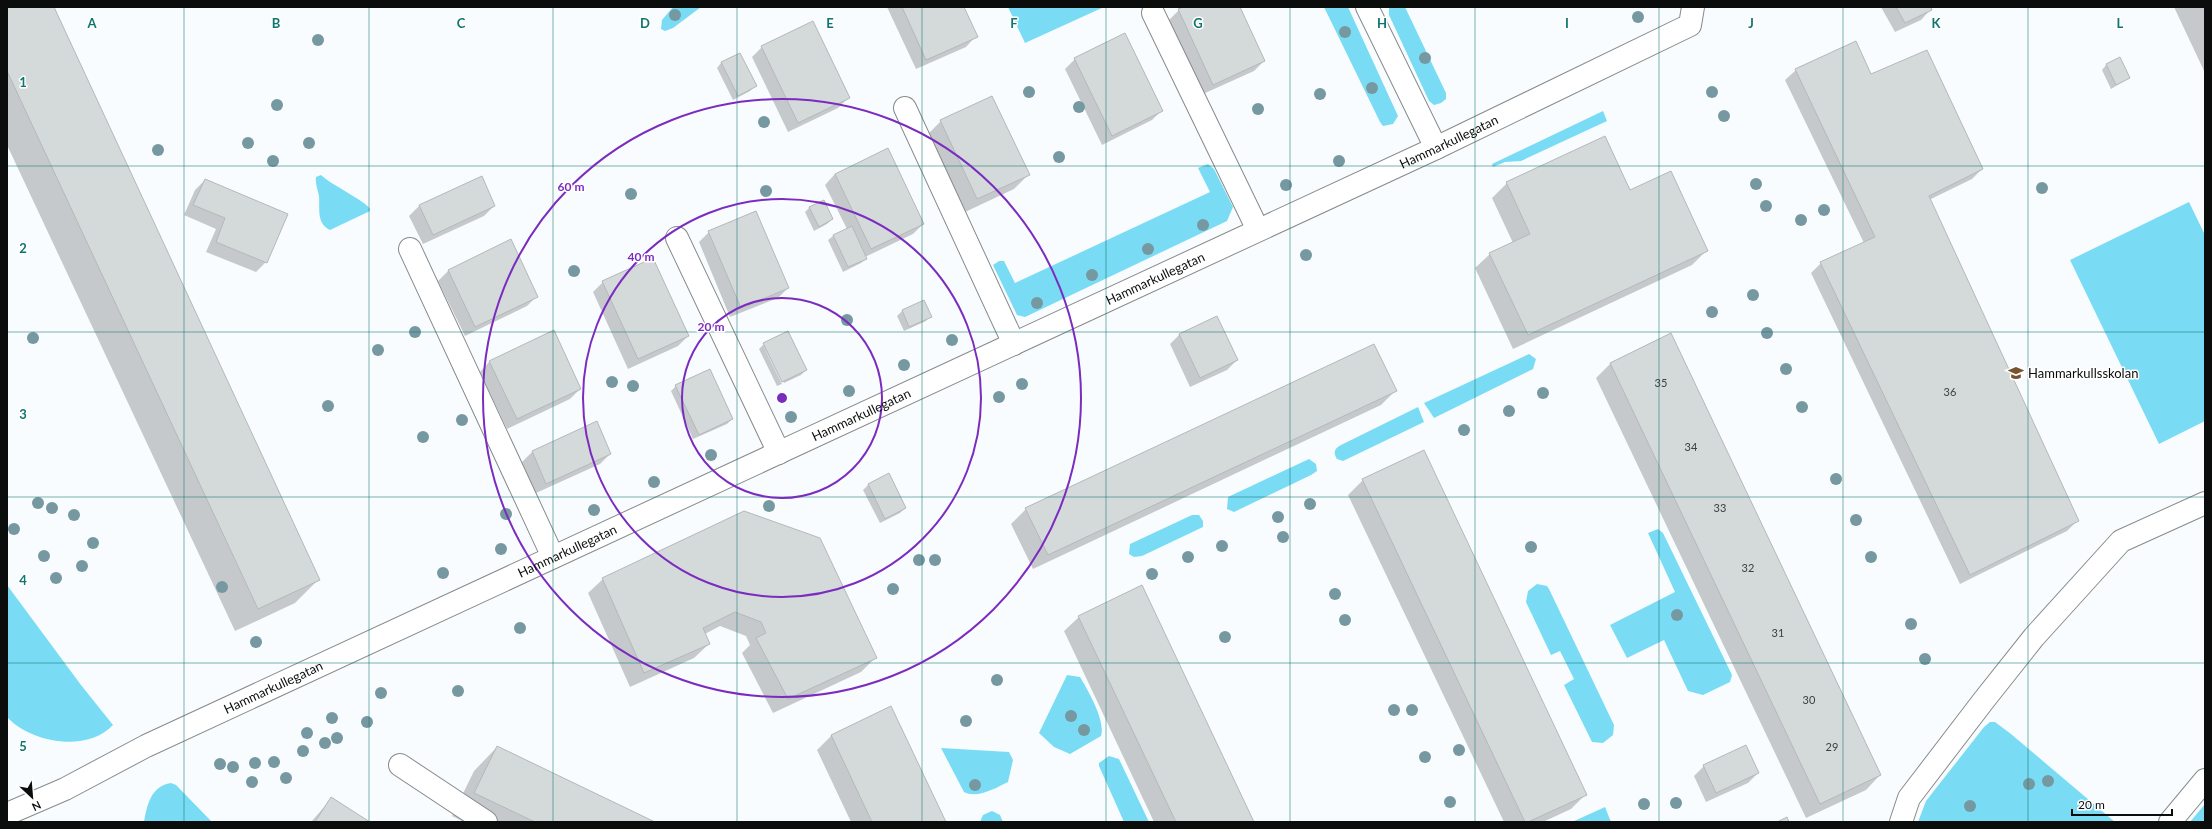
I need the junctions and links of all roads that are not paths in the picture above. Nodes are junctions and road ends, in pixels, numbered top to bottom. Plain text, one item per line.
1 (1367, 7) edge
2 (1693, 7) edge
3 (1152, 12) dead end
4 (904, 108) dead end
5 (1436, 148) junction
6 (1258, 230) junction
7 (678, 238) dead end
8 (410, 249) dead end
9 (1014, 344) junction
10 (779, 453) junction
11 (2205, 502) edge
12 (553, 557) junction
13 (400, 765) dead end
14 (2205, 780) edge
15 (14, 811) edge
16 (486, 822) edge
17 (1901, 822) edge
18 (2170, 822) edge

1 - 5 street
2 - 5 street, Hammarkullegatan
3 - 6 street
4 - 9 street
5 - 6 street, Hammarkullegatan
6 - 9 street, Hammarkullegatan
7 - 10 street
8 - 12 street
9 - 10 street, Hammarkullegatan
10 - 12 street, Hammarkullegatan
11 - 17 street
12 - 15 street, Hammarkullegatan
13 - 16 street
14 - 18 street

